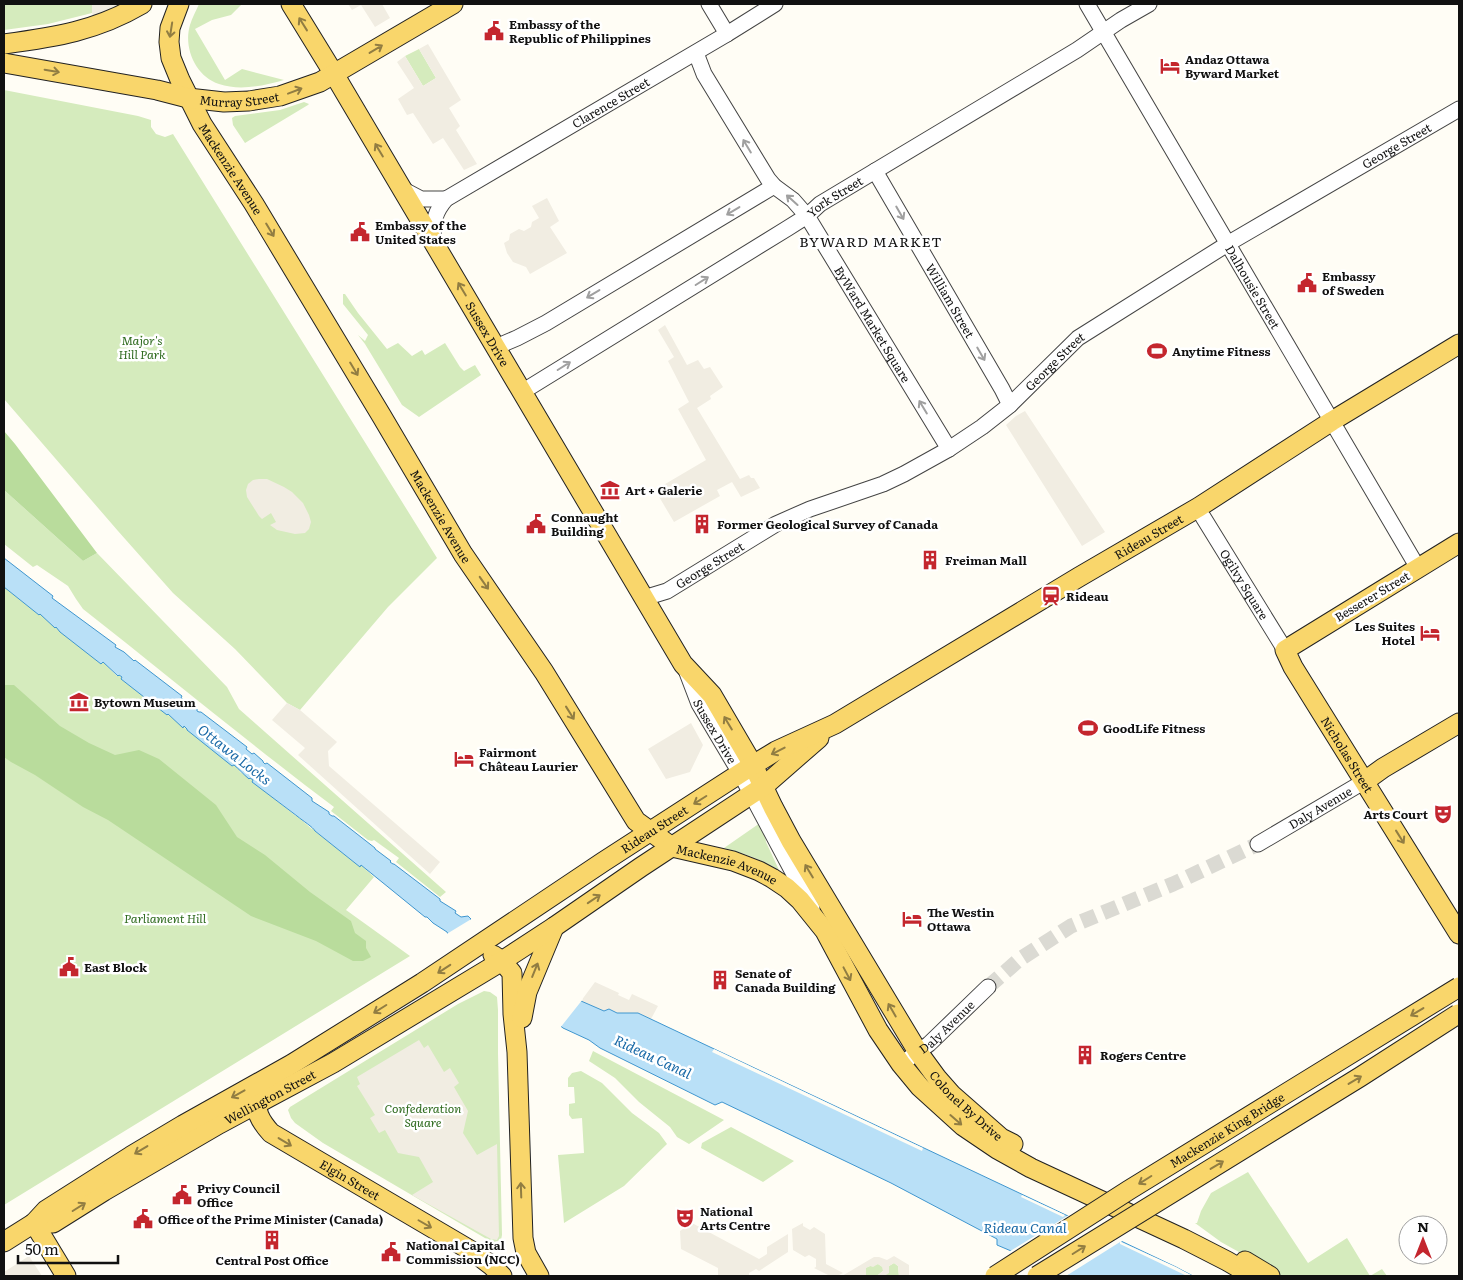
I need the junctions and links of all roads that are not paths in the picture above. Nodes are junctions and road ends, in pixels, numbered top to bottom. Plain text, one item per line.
1 (142, 4) edge
2 (178, 4) edge
3 (291, 4) edge
4 (453, 4) edge
5 (709, 4) edge
6 (775, 4) edge
7 (1087, 4) edge
8 (1149, 4) edge
9 (1103, 32) junction
10 (727, 34) junction
11 (4, 44) edge
12 (696, 53) junction
13 (4, 63) edge
14 (334, 74) junction
15 (188, 98) junction
16 (1459, 109) edge
17 (876, 171) junction
18 (774, 186) junction
19 (402, 189) junction
20 (446, 199) junction
21 (807, 216) junction
22 (433, 241) junction
23 (1229, 244) junction
24 (1459, 344) edge
25 (496, 346) junction
26 (522, 392) junction
27 (1010, 405) junction
28 (1332, 421) junction
29 (948, 449) junction
30 (1203, 517) dead end
31 (1459, 543) edge
32 (1418, 568) junction
33 (644, 598) junction
34 (1285, 650) junction
35 (1459, 723) edge
36 (836, 724) junction
37 (747, 769) junction
38 (1365, 781) junction
39 (758, 790) junction
40 (651, 832) junction
41 (1258, 844) tunnel mouth
42 (672, 847) junction
43 (554, 927) junction
44 (825, 931) junction
45 (1459, 934) edge
46 (481, 945) junction
47 (502, 962) junction
48 (988, 987) tunnel mouth
49 (1459, 987) edge
50 (1459, 1013) edge
51 (517, 1052) junction
52 (918, 1052) junction
53 (292, 1064) junction
54 (901, 1064) junction
55 (256, 1105) junction
56 (34, 1223) junction
57 (4, 1242) edge
58 (534, 1273) edge
59 (66, 1276) edge
60 (502, 1276) edge
61 (995, 1276) edge
62 (1037, 1276) edge
63 (1253, 1276) edge
64 (1270, 1276) edge

1 - 11 main road
2 -> 15 main road, Mackenzie Avenue
14 -> 3 main road, Sussex Drive
14 -> 4 main road, Murray Street
5 - 10 street
6 - 10 street, Clarence Street
7 - 9 street, Dalhousie Street
8 - 9 street, York Street
9 - 17 street, York Street
9 - 23 street, Dalhousie Street
10 - 12 street, Clarence Street
18 -> 12 street, ByWard Market Square
12 - 20 street, Clarence Street
13 -> 15 main road, Murray Street
15 -> 14 main road, Murray Street
19 -> 14 main road, Sussex Drive
15 -> 40 main road, Mackenzie Avenue
16 - 23 street, George Street
17 - 21 street, York Street
17 -> 27 street, William Street
21 -> 18 street, ByWard Market Square
18 -> 25 street
19 - 20 street, Clarence Street
19 - 22 main road, Sussex Drive
20 - 22 street
26 -> 21 street, York Street
29 -> 21 street, ByWard Market Square
25 -> 22 main road, Sussex Drive
23 - 27 street, George Street
23 - 28 street, Dalhousie Street
24 - 28 main road, Rideau Street
25 - 26 main road, Sussex Drive
26 - 33 main road, Sussex Drive
27 - 29 street, George Street
28 - 32 street, Dalhousie Street
28 - 36 main road, Rideau Street
29 - 33 street, George Street
30 - 34 street, Ogilvy Square
31 - 32 main road, Besserer Street
32 - 34 main road, Besserer Street
33 - 37 main road, Sussex Drive
34 - 38 main road, Nicholas Street
35 - 38 main road, Daly Avenue
36 -> 37 main road, Rideau Street
36 - 39 main road, Rideau Street
37 - 39 main road, Sussex Drive
37 -> 40 main road, Rideau Street
38 - 41 street, Daly Avenue
38 -> 45 main road, Nicholas Street
39 - 42 main road, Rideau Street
39 - 44 street, Colonel By Drive
52 -> 39 main road, Colonel By Drive
40 - 42 main road, Mackenzie Avenue
40 - 46 main road, Rideau Street
43 -> 42 main road, Rideau Street
42 - 44 main road, Mackenzie Avenue
43 - 47 main road, Rideau Street
51 -> 43 main road
44 -> 54 main road, Colonel By Drive
46 - 47 main road
46 -> 53 main road, Wellington Street
47 - 51 main road
47 - 55 main road, Wellington Street
48 - 52 street, Daly Avenue
49 -> 61 main road, Mackenzie King Bridge, bridge
62 -> 50 main road, Mackenzie King Bridge, bridge
58 -> 51 main road
52 - 54 street, Daly Avenue
52 - 64 main road, Colonel By Drive
53 - 55 main road
53 -> 56 main road, Wellington Street
54 -> 63 main road, Colonel By Drive
56 -> 55 main road, Wellington Street
55 -> 60 main road, Elgin Street
56 - 57 main road, Wellington Street
56 - 59 main road

